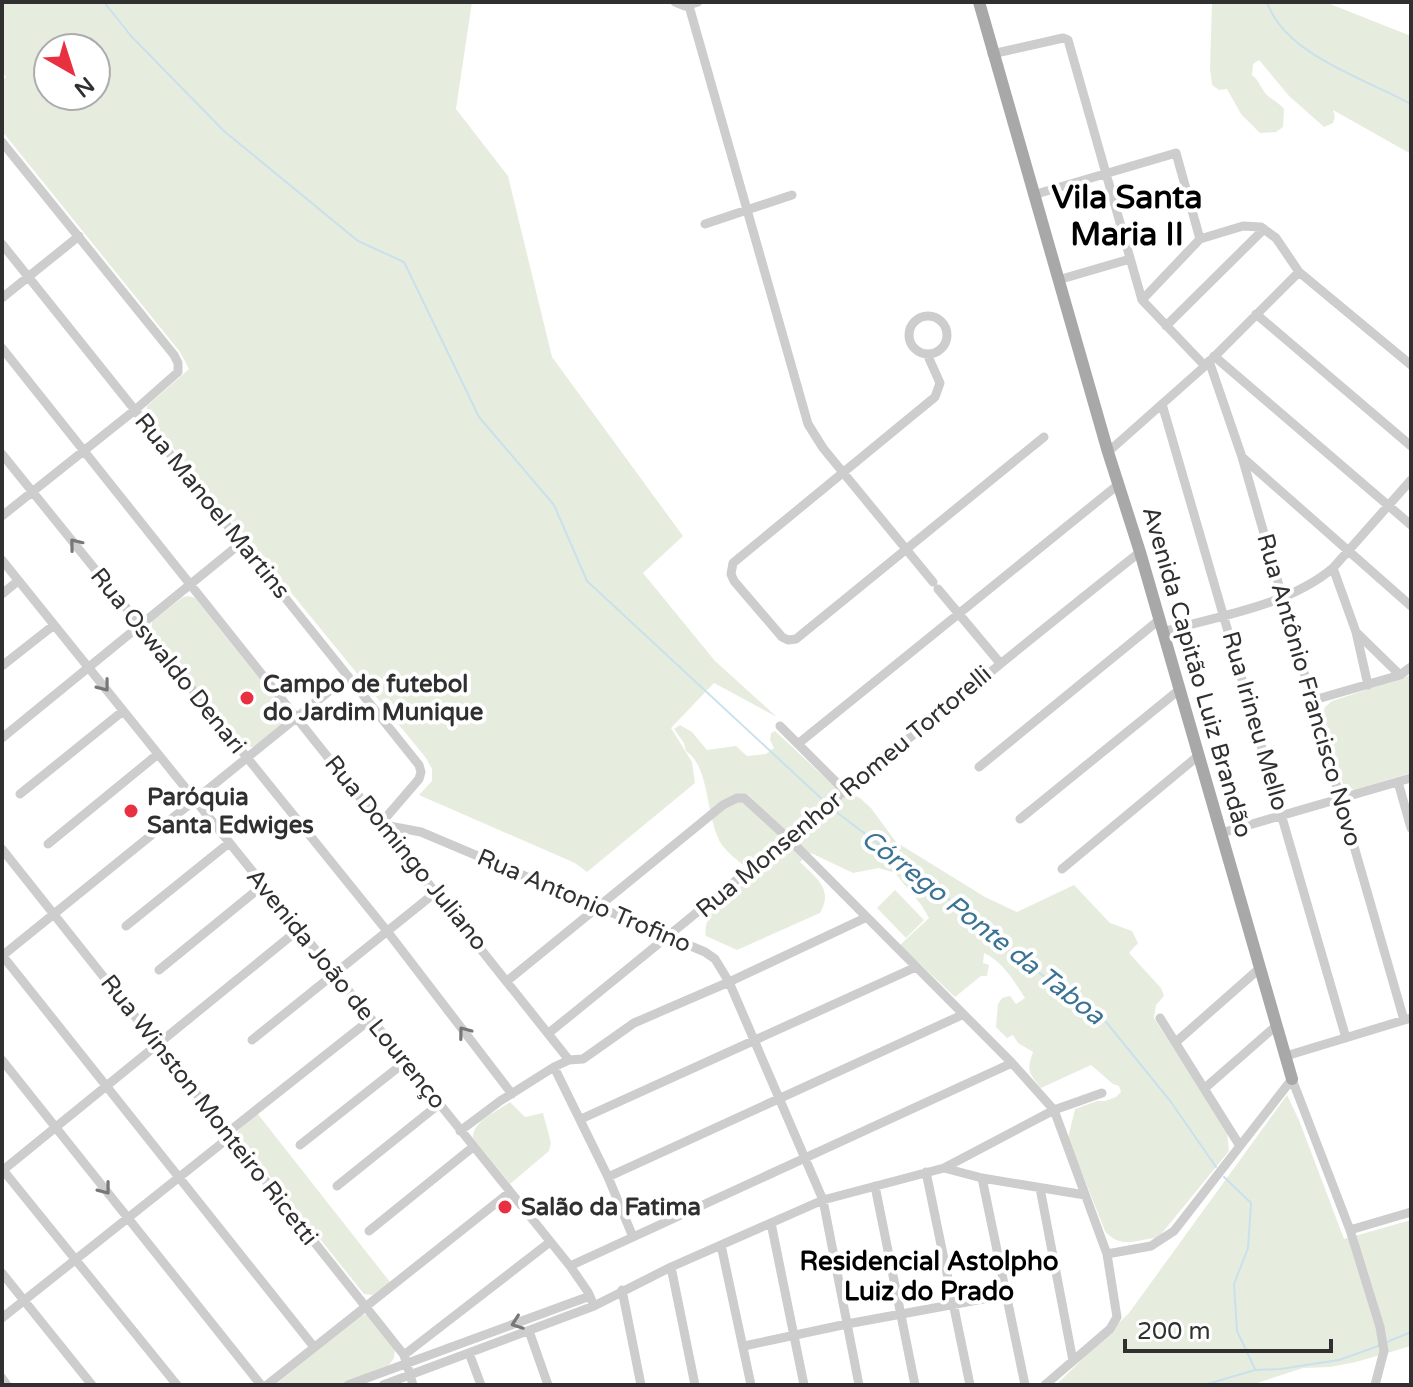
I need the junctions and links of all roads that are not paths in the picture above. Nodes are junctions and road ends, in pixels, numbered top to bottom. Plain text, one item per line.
1 (675, 2) edge
2 (979, 2) edge
3 (694, 4) edge
4 (992, 54) junction
5 (2, 142) edge
6 (1105, 174) junction
7 (792, 195) dead end
8 (1033, 195) junction
9 (747, 212) junction
10 (705, 224) dead end
11 (1264, 229) junction
12 (79, 236) junction
13 (1200, 239) junction
14 (2, 244) edge
15 (1130, 259) junction
16 (1299, 272) junction
17 (29, 277) junction
18 (1058, 280) junction
19 (2, 298) edge
20 (1142, 300) junction
21 (1256, 314) junction
22 (1166, 326) junction
23 (2, 348) edge
24 (927, 354) junction
25 (1209, 361) junction
26 (1411, 365) edge
27 (1162, 404) junction
28 (135, 410) junction
29 (1044, 437) dead end
30 (1411, 446) edge
31 (84, 450) junction
32 (1108, 452) junction
33 (2, 454) edge
34 (1242, 457) junction
35 (843, 472) junction
36 (1411, 480) edge
37 (1119, 484) junction
38 (32, 492) junction
39 (1388, 505) junction
40 (2, 516) edge
41 (1411, 525) edge
42 (241, 543) junction
43 (907, 550) junction
44 (1347, 551) junction
45 (1140, 552) junction
46 (2, 560) edge
47 (1333, 568) junction
48 (18, 581) junction
49 (191, 583) junction
50 (2, 594) edge
51 (1281, 596) junction
52 (1411, 606) edge
53 (958, 613) junction
54 (1223, 614) junction
55 (54, 625) junction
56 (140, 625) junction
57 (1160, 626) junction
58 (1356, 632) junction
59 (1000, 663) junction
60 (2, 666) edge
61 (87, 666) junction
62 (1411, 667) edge
63 (1400, 675) junction
64 (348, 676) junction
65 (1368, 685) junction
66 (1179, 690) junction
67 (1314, 700) junction
68 (123, 711) junction
69 (298, 718) junction
70 (780, 726) dead end
71 (2, 738) edge
72 (799, 743) junction
73 (158, 754) junction
74 (1198, 756) junction
75 (246, 758) junction
76 (979, 767) dead end
77 (1411, 778) edge
78 (1398, 782) junction
79 (844, 790) junction
80 (20, 794) dead end
81 (1341, 798) junction
82 (195, 800) junction
83 (1282, 813) junction
84 (1020, 819) dead end
85 (383, 824) junction
86 (1411, 828) edge
87 (1221, 833) junction
88 (788, 838) junction
89 (229, 843) junction
90 (48, 844) dead end
91 (2, 849) edge
92 (1062, 869) dead end
93 (262, 886) junction
94 (436, 892) junction
95 (598, 908) junction
96 (53, 914) junction
97 (865, 918) junction
98 (126, 926) dead end
99 (298, 930) junction
100 (387, 931) junction
101 (667, 938) junction
102 (2, 955) edge
103 (916, 967) junction
104 (1260, 968) junction
105 (159, 970) dead end
106 (334, 973) junction
107 (507, 981) junction
108 (729, 982) junction
109 (962, 1015) junction
110 (1160, 1018) dead end
111 (371, 1019) junction
112 (1408, 1019) edge
113 (1277, 1025) junction
114 (550, 1032) junction
115 (1346, 1038) junction
116 (252, 1040) dead end
117 (753, 1041) junction
118 (1176, 1042) junction
119 (157, 1044) junction
120 (1286, 1056) junction
121 (2, 1060) edge
122 (569, 1060) junction
123 (405, 1062) junction
124 (1012, 1063) junction
125 (554, 1067) junction
126 (1292, 1079) junction
127 (106, 1085) junction
128 (1205, 1088) junction
129 (1102, 1093) dead end
130 (512, 1094) junction
131 (780, 1099) junction
132 (438, 1105) junction
133 (1054, 1110) junction
134 (581, 1119) junction
135 (57, 1128) junction
136 (460, 1131) junction
137 (231, 1136) junction
138 (300, 1145) dead end
139 (1240, 1146) junction
140 (473, 1147) junction
141 (807, 1159) junction
142 (944, 1168) junction
143 (3, 1170) edge
144 (926, 1172) junction
145 (179, 1177) junction
146 (608, 1177) junction
147 (982, 1178) junction
148 (337, 1186) dead end
149 (875, 1186) junction
150 (1040, 1188) junction
151 (510, 1192) junction
152 (1085, 1195) junction
153 (823, 1200) junction
154 (1411, 1212) edge
155 (128, 1218) junction
156 (771, 1223) junction
157 (1350, 1230) junction
158 (369, 1231) dead end
159 (633, 1237) junction
160 (550, 1242) junction
161 (721, 1245) junction
162 (1107, 1254) junction
163 (76, 1260) junction
164 (570, 1266) junction
165 (671, 1267) junction
166 (2, 1273) edge
167 (622, 1290) junction
168 (1005, 1295) junction
169 (592, 1301) junction
170 (24, 1302) junction
171 (954, 1305) junction
172 (365, 1307) junction
173 (901, 1315) junction
174 (2, 1318) edge
175 (847, 1324) junction
176 (529, 1331) junction
177 (794, 1335) junction
178 (744, 1346) junction
179 (314, 1347) junction
180 (469, 1353) junction
181 (405, 1359) junction
182 (1073, 1361) junction
183 (2, 1378) edge
184 (411, 1380) edge
185 (7, 1385) edge
186 (92, 1385) edge
187 (177, 1385) edge
188 (264, 1385) edge
189 (348, 1385) edge
190 (383, 1385) edge
191 (481, 1385) edge
192 (548, 1385) edge
193 (641, 1385) edge
194 (695, 1385) edge
195 (751, 1385) edge
196 (804, 1385) edge
197 (859, 1385) edge
198 (915, 1385) edge
199 (970, 1385) edge
200 (1025, 1385) edge
201 (1045, 1385) edge
202 (1375, 1385) edge

1 - 3 street
2 - 4 main road, Avenida Capitão Luiz Brandão
3 - 9 street
4 - 6 street
4 - 8 main road, Avenida Capitão Luiz Brandão
5 - 12 street
6 - 8 street
6 - 13 street
6 - 15 street
7 - 9 street
8 - 18 main road, Avenida Capitão Luiz Brandão
9 - 10 street
9 - 35 street
11 - 13 street
11 - 16 street
11 - 22 street
12 - 17 street
12 - 28 street
13 - 20 street
14 - 17 street, Rua Manoel Martins
15 - 18 street
15 - 20 street
16 - 21 street
16 - 26 street
17 - 19 street
17 - 28 street, Rua Manoel Martins
18 - 32 main road, Avenida Capitão Luiz Brandão
20 - 22 street
21 - 25 street
21 - 30 street
22 - 25 street
23 - 31 street, Rua Domingo Juliano
24 - 24 street
24 - 35 street
25 - 27 street
25 - 34 street, Rua Antônio Francisco Novo
25 - 39 street
27 - 32 street
27 - 54 street, Rua Irineu Mello
28 - 31 street
28 - 42 street, Rua Manoel Martins
29 - 43 street
31 - 38 street
31 - 49 street, Rua Domingo Juliano
32 - 37 main road, Avenida Capitão Luiz Brandão
33 - 38 street, Rua Oswaldo Denari
34 - 44 street
34 - 51 street, Rua Antônio Francisco Novo
35 - 43 street
35 - 43 street
36 - 39 street
37 - 45 main road, Avenida Capitão Luiz Brandão
37 - 53 street
38 - 40 street
56 -> 38 street, Rua Oswaldo Denari
39 - 41 street
39 - 44 street
42 - 49 street
42 - 64 street, Rua Manoel Martins
43 - 53 street
44 - 47 street
44 - 52 street
45 - 57 main road, Avenida Capitão Luiz Brandão
45 - 59 street, Rua Monsenhor Romeu Tortorelli
46 - 48 street, Avenida João de Lourenço
47 - 51 street
47 - 58 street
48 - 50 street
48 - 55 street, Avenida João de Lourenço
49 - 56 street
49 - 69 street, Rua Domingo Juliano
51 - 54 street
51 - 67 street, Rua Antônio Francisco Novo
53 - 59 street
53 - 72 street
54 - 57 street
54 - 83 street, Rua Irineu Mello
55 - 60 street
55 - 61 street, Avenida João de Lourenço
56 - 61 street
56 - 75 street, Rua Oswaldo Denari
57 - 66 main road, Avenida Capitão Luiz Brandão
57 - 76 street
58 - 63 street
58 - 65 street
59 - 79 street, Rua Monsenhor Romeu Tortorelli
61 -> 68 street, Avenida João de Lourenço
61 - 71 street
62 - 63 street
63 - 65 street
64 - 69 street
64 - 85 street, Rua Manoel Martins
65 - 67 street
66 - 74 main road, Avenida Capitão Luiz Brandão
66 - 84 street
67 - 81 street, Rua Antônio Francisco Novo
68 - 73 street, Avenida João de Lourenço
68 - 80 street
69 - 75 street
69 - 85 street, Rua Domingo Juliano
70 - 72 street
72 - 79 street
73 - 82 street, Avenida João de Lourenço
73 - 90 street
74 - 87 main road, Avenida Capitão Luiz Brandão
74 - 92 street
75 - 82 street
75 - 100 street, Rua Oswaldo Denari
77 - 78 street
78 - 81 street
78 - 86 street
79 - 88 street, Rua Monsenhor Romeu Tortorelli
81 - 83 street
81 - 112 street, Rua Antônio Francisco Novo
82 - 89 street, Avenida João de Lourenço
82 - 96 street
83 - 87 street
83 - 115 street, Rua Irineu Mello
85 - 94 street, Rua Domingo Juliano
85 - 95 street, Rua Antonio Trofino
87 - 104 main road, Avenida Capitão Luiz Brandão
88 - 95 street
88 - 97 street
88 - 101 street, Rua Monsenhor Romeu Tortorelli
89 - 93 street, Avenida João de Lourenço
89 - 98 street
91 - 96 street, Rua Winston Monteiro Ricetti
93 - 99 street, Avenida João de Lourenço
93 - 105 street
94 - 100 street
94 - 107 street, Rua Domingo Juliano
95 - 101 street, Rua Antonio Trofino
95 - 107 street
96 - 102 street
96 - 119 street, Rua Winston Monteiro Ricetti
97 - 103 street
97 - 108 street
99 - 106 street, Avenida João de Lourenço
99 - 119 street
100 - 106 street
130 -> 100 street, Rua Oswaldo Denari
101 - 108 street, Rua Antonio Trofino
101 - 114 street, Rua Monsenhor Romeu Tortorelli
102 - 127 street
103 - 109 street
103 - 117 street
104 - 113 main road, Avenida Capitão Luiz Brandão
104 - 118 street
106 - 111 street, Avenida João de Lourenço
106 - 116 street
107 - 114 street, Rua Domingo Juliano
108 - 117 street, Rua Antonio Trofino
108 - 122 street
109 - 124 street
109 - 131 street
110 - 118 street
111 - 123 street, Avenida João de Lourenço
111 - 137 street
112 - 115 street
113 - 120 main road, Avenida Capitão Luiz Brandão
113 - 128 street
114 - 122 street, Rua Domingo Juliano
115 - 120 street
117 - 131 street, Rua Antonio Trofino
117 - 134 street
118 - 128 street
119 - 127 street
119 - 137 street, Rua Winston Monteiro Ricetti
120 - 126 main road, Avenida Capitão Luiz Brandão
121 - 135 street
122 - 125 street
123 - 132 street, Avenida João de Lourenço
123 - 138 street
124 - 133 street
124 - 141 street
125 - 130 street
125 - 134 street
126 - 139 street
126 - 157 street, Avenida Capitão Luiz Brandão
127 - 135 street
127 - 145 street
128 - 139 street
129 - 133 street
130 - 136 street
131 - 141 street, Rua Antonio Trofino
131 - 146 street
132 - 136 street, Avenida João de Lourenço
132 - 148 street
133 - 142 street
133 - 152 street
134 - 146 street
135 - 143 street
135 -> 155 street
136 - 140 street, Avenida João de Lourenço
137 - 145 street
137 - 172 street, Rua Winston Monteiro Ricetti
139 - 162 street
140 - 151 street, Avenida João de Lourenço
140 - 158 street
141 - 153 street, Rua Antonio Trofino
141 - 159 street
142 - 144 street
142 - 147 street
143 - 163 street
144 - 149 street
144 - 171 street
145 - 155 street
145 - 179 street
146 - 159 street
147 - 150 street
147 - 168 street
149 - 153 street
149 - 173 street
150 - 152 street
150 - 182 street
151 - 160 street, Avenida João de Lourenço
151 - 172 street
152 - 162 street
153 - 156 street
153 - 175 street, Rua Antonio Trofino
154 - 157 street
155 - 163 street
155 - 188 street
156 - 161 street
156 - 177 street
157 - 202 street, Avenida Capitão Luiz Brandão
159 - 164 street
160 - 164 street, Avenida João de Lourenço
160 - 181 street
161 - 165 street
161 - 178 street
162 - 182 street
163 - 170 street
163 - 187 street
164 - 169 street, Avenida João de Lourenço
165 - 167 street
165 - 194 street
166 - 170 street
167 - 169 street
167 - 193 street
168 - 171 street
168 - 200 street
169 - 176 street
169 -> 181 street
170 - 174 street
170 - 186 street
171 - 173 street
171 - 199 street
172 - 179 street
172 - 181 street, Rua Winston Monteiro Ricetti
173 - 175 street
173 - 198 street
175 - 177 street
175 - 197 street, Rua Antonio Trofino
176 - 180 street
176 - 192 street
177 - 178 street
177 - 196 street
178 - 195 street
179 - 188 street
180 - 184 street
180 - 191 street
181 - 184 street, Rua Winston Monteiro Ricetti
181 - 189 street
182 - 201 street
183 - 185 street
184 - 190 street

